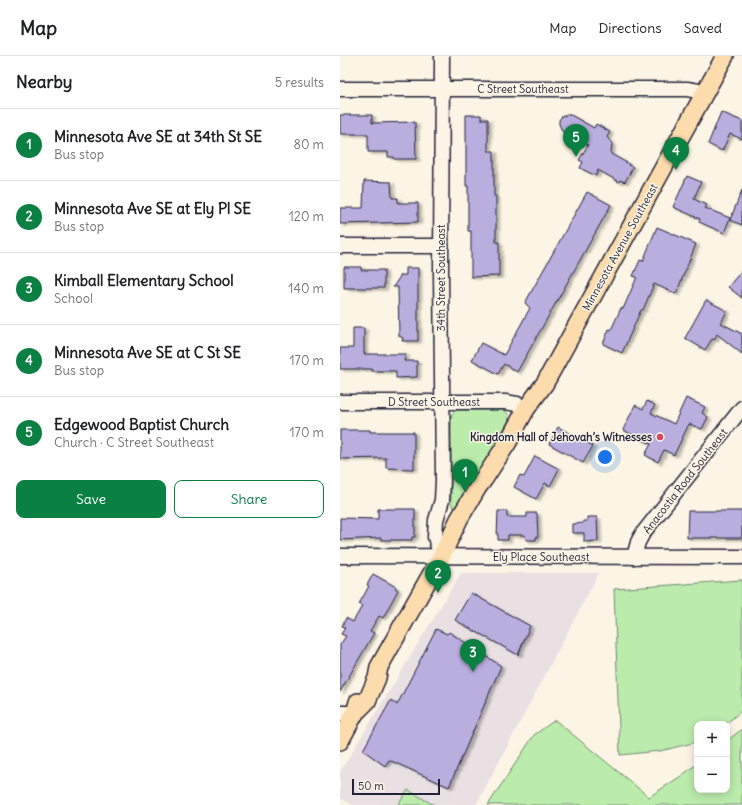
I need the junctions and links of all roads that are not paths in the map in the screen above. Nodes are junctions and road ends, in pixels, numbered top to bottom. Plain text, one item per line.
1 (442, 56) edge
2 (719, 56) edge
3 (725, 56) edge
4 (340, 89) edge
5 (442, 89) junction
6 (702, 91) junction
7 (340, 246) edge
8 (441, 246) junction
9 (340, 402) edge
10 (442, 402) junction
11 (742, 408) edge
12 (526, 409) junction
13 (484, 479) junction
14 (442, 500) junction
15 (459, 519) junction
16 (340, 556) edge
17 (441, 557) junction
18 (634, 557) junction
19 (742, 557) edge
20 (348, 713) edge
21 (340, 741) edge

1 - 5 street, 34th Street Southeast
2 - 6 main road, Minnesota Avenue Southeast
3 - 6 main road, Minnesota Avenue Southeast
4 - 5 street, C Street Southeast
5 - 6 street, C Street Southeast
5 - 8 street, 34th Street Southeast
6 - 12 main road, Minnesota Avenue Southeast
7 - 8 street
8 - 10 street, 34th Street Southeast
9 - 10 street, D Street Southeast
10 - 12 street, D Street Southeast
10 - 14 street, 34th Street Southeast
11 - 18 street, Anacostia Road Southeast
12 - 13 main road, Minnesota Avenue Southeast
13 - 15 main road, Minnesota Avenue Southeast
13 - 17 main road, Minnesota Avenue Southeast
14 - 15 street
14 - 17 street, 34th Street Southeast
15 - 17 main road, Minnesota Avenue Southeast
16 - 17 street, Ely Place Southeast
17 - 18 street, Ely Place Southeast
17 - 20 main road, Minnesota Avenue Southeast
18 - 19 street, Ely Place Southeast
20 - 21 main road, Minnesota Avenue Southeast

